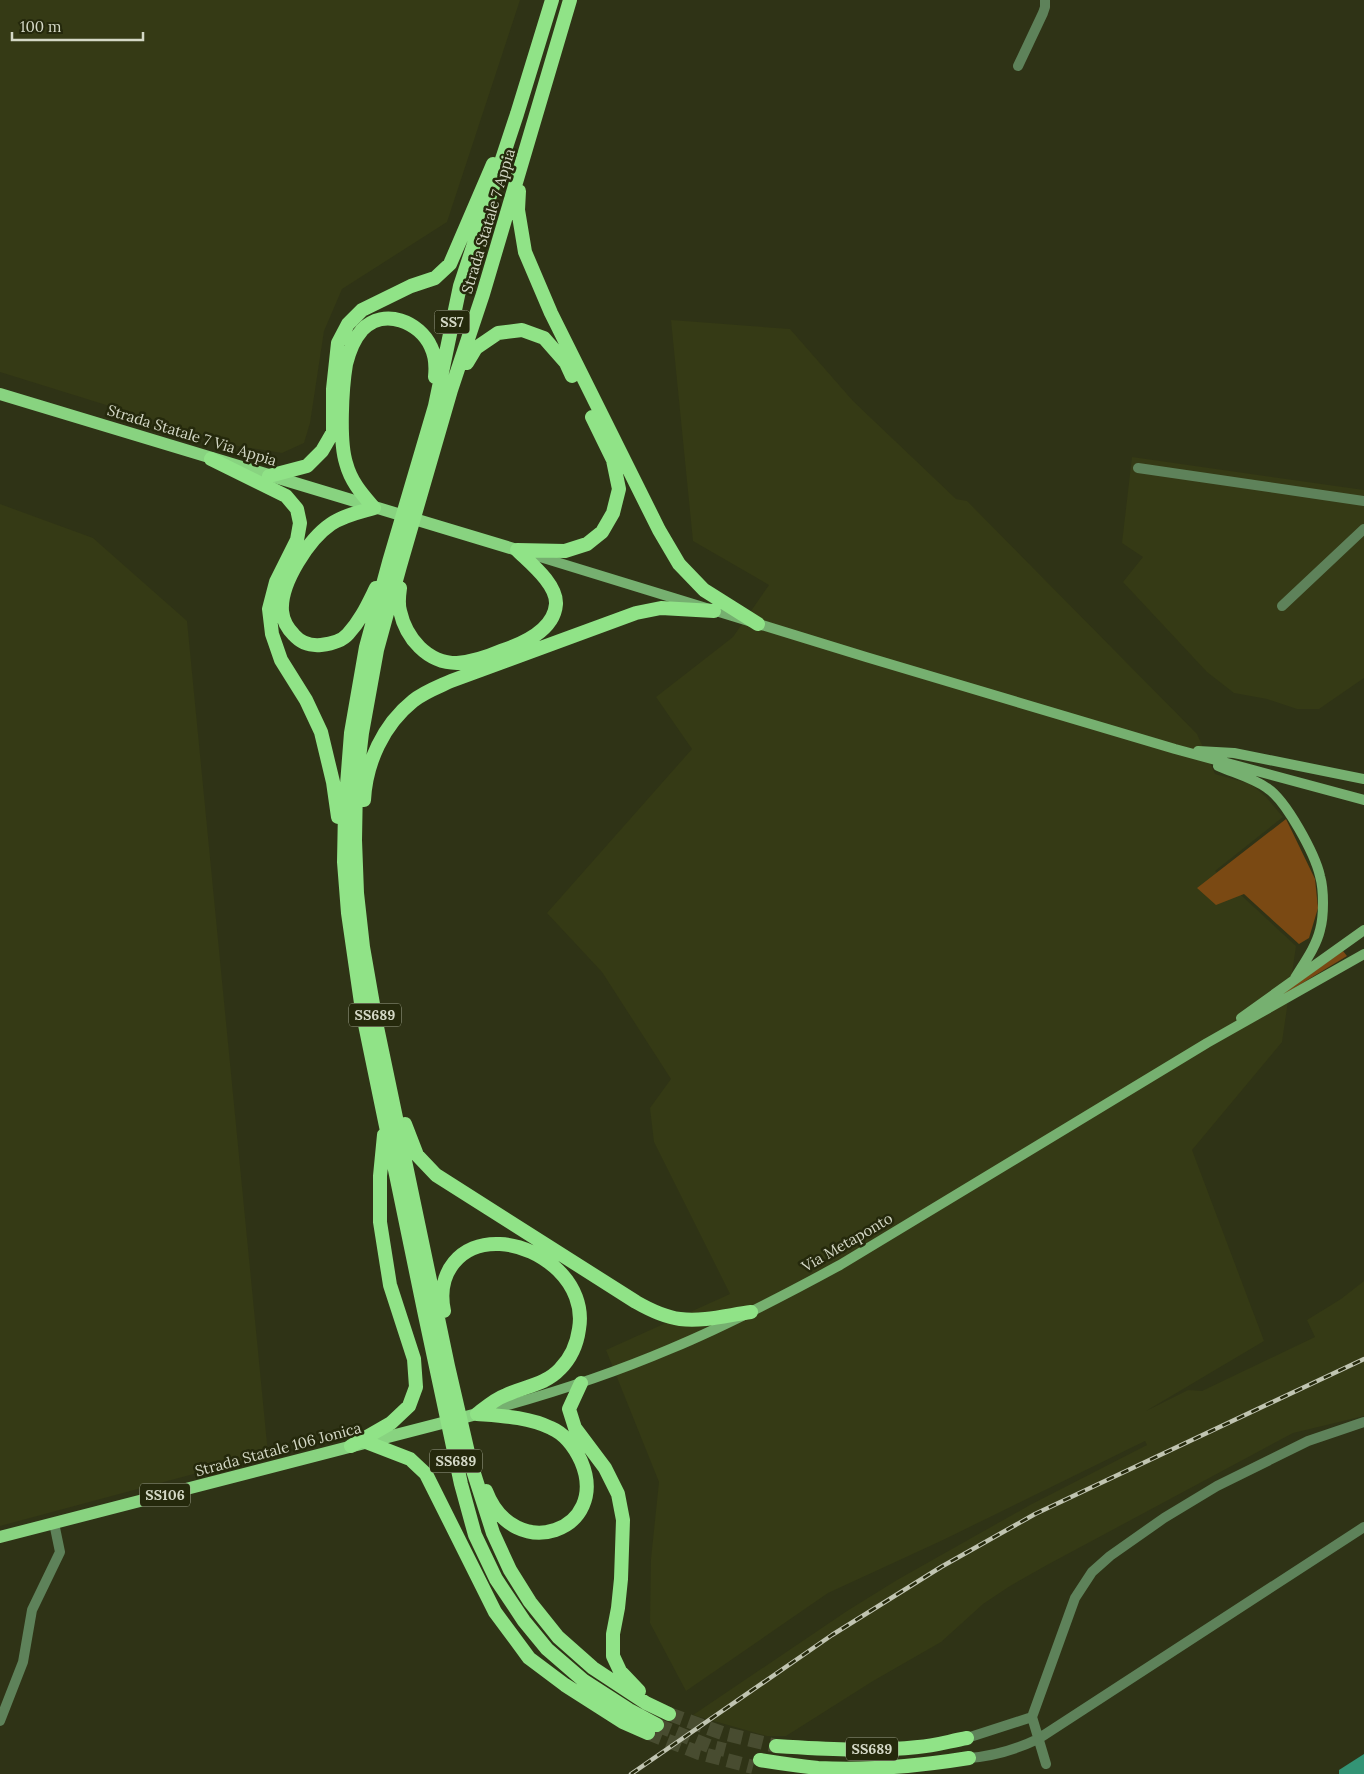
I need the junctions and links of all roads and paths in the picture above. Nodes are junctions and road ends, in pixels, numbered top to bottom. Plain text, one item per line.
1 (552, 0) edge
2 (570, 0) edge
3 (1045, 0) edge
4 (1018, 66) dead end
5 (517, 114) junction
6 (519, 173) junction
7 (451, 390) junction
8 (0, 394) edge
9 (435, 406) junction
10 (211, 459) junction
11 (1138, 468) dead end
12 (269, 476) junction
13 (1364, 501) edge
14 (374, 508) junction
15 (1364, 529) edge
16 (403, 535) junction
17 (517, 550) junction
18 (394, 564) junction
19 (1282, 606) dead end
20 (714, 611) junction
21 (758, 624) junction
22 (1175, 749) junction
23 (1364, 779) edge
24 (1364, 800) edge
25 (350, 864) junction
26 (1364, 930) edge
27 (1362, 957) edge
28 (1295, 978) junction
29 (1207, 1043) junction
30 (391, 1094) junction
31 (385, 1122) junction
32 (751, 1312) junction
33 (448, 1366) junction
34 (581, 1383) junction
35 (474, 1414) junction
36 (1364, 1422) edge
37 (366, 1442) junction
38 (351, 1446) junction
39 (470, 1461) junction
40 (54, 1523) junction
41 (1364, 1526) edge
42 (0, 1538) edge
43 (1032, 1717) junction
44 (0, 1721) edge
45 (966, 1738) joint
46 (1038, 1739) junction
47 (776, 1746) tunnel mouth
48 (969, 1758) joint
49 (1046, 1764) dead end
50 (873, 1769) junction
51 (802, 1774) edge
52 (830, 1774) edge

1 - 5 highway, Strada Statale 7 Appia / SS7
2 - 6 highway, Strada Statale 7 Appia / SS7
3 - 4 street
5 - 9 highway, Strada Statale 7 Appia / SS7
5 - 12 highway
6 - 7 highway, Strada Statale 7 Appia / SS7
6 - 21 highway
7 - 16 highway, Strada Statale 7 Appia / SS7
7 - 17 highway
8 - 10 main road, Strada Statale 7 Via Appia
9 - 14 highway
9 - 16 highway, Strada Statale 7 Appia / SS7
10 - 12 main road, Strada Statale 7 Via Appia
10 - 25 highway
11 - 13 street
12 - 14 main road, Strada Statale 7 Via Appia
14 - 17 main road, Strada Statale 7 Via Appia
14 - 18 highway
15 - 19 street
16 - 18 highway, SS689
17 - 18 highway
17 - 20 main road
18 - 25 highway, SS689
20 - 21 main road
20 - 25 highway
21 - 22 main road
22 - 23 main road
22 - 24 main road
22 - 28 main road
25 - 30 highway, SS689
25 - 31 highway, SS689
26 - 28 main road
27 - 29 main road
28 - 29 main road
29 - 32 main road, Via Metaponto
30 - 32 highway
30 - 33 highway, SS689
31 - 37 highway, SS689
31 - 38 highway
32 - 34 main road, Via Metaponto
33 - 35 highway
33 - 39 highway, SS689
34 - 35 main road, Via Metaponto
34 - 39 highway, SS689
35 - 37 main road, Strada Statale 106 Jonica / SS106
35 - 39 highway
36 - 43 street
37 - 38 main road, Strada Statale 106 Jonica / SS106
38 - 40 main road, Strada Statale 106 Jonica / SS106
40 - 42 main road, Strada Statale 106 Jonica / SS106
40 - 44 street
41 - 46 street
43 - 45 street
43 - 46 street
45 - 47 highway, SS689
46 - 48 street
46 - 49 street
48 - 50 highway, SS689
50 - 51 highway, SS689
50 - 52 highway

